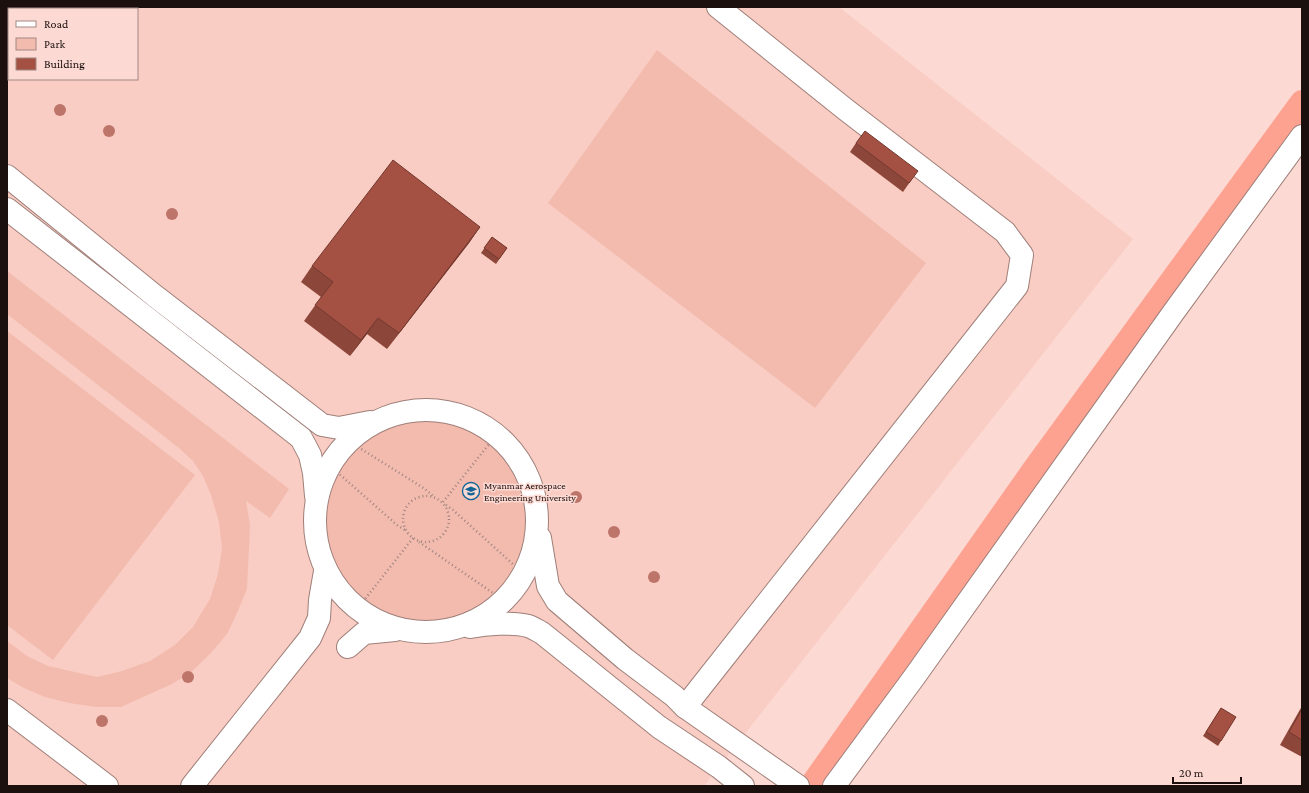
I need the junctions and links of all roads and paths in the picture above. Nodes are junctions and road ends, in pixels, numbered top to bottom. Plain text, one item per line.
1 (718, 7) edge
2 (1302, 136) edge
3 (7, 176) edge
4 (7, 210) edge
5 (79, 235) junction
6 (63, 254) junction
7 (168, 307) junction
8 (154, 325) junction
9 (252, 371) junction
10 (238, 390) junction
11 (377, 422) junction
12 (497, 434) junction
13 (351, 439) junction
14 (328, 468) junction
15 (433, 496) junction
16 (316, 497) junction
17 (443, 502) junction
18 (446, 505) junction
19 (539, 525) junction
20 (405, 530) junction
21 (413, 538) junction
22 (417, 540) junction
23 (325, 571) junction
24 (525, 571) junction
25 (548, 586) junction
26 (358, 608) junction
27 (494, 608) junction
28 (405, 630) junction
29 (453, 630) junction
30 (348, 648) dead end
31 (685, 707) junction
32 (7, 710) edge
33 (107, 786) edge
34 (192, 786) edge
35 (743, 786) edge
36 (798, 786) edge
37 (834, 786) edge

1 - 31 street
2 - 37 street
3 - 5 street
4 - 6 street
5 - 6 street
5 - 7 street
6 - 8 street
7 - 8 street
7 - 9 street
8 - 10 street
9 - 10 street
9 - 11 street
10 - 16 street
11 - 12 street
11 - 13 street
12 - 17 path
12 - 19 street
13 - 14 street
13 - 15 path
14 - 16 street
14 - 20 path
15 - 17 path
15 - 20 path
16 - 23 street
17 - 18 path
18 - 22 path
18 - 24 path
19 - 24 street
19 - 25 street
20 - 21 path
21 - 22 path
21 - 26 path
22 - 27 path
23 - 26 street
23 - 34 street
24 - 27 street
25 - 27 street
25 - 31 street
26 - 28 street
27 - 29 street
28 - 29 street
28 - 30 street
29 - 35 street
31 - 36 street
32 - 33 street

